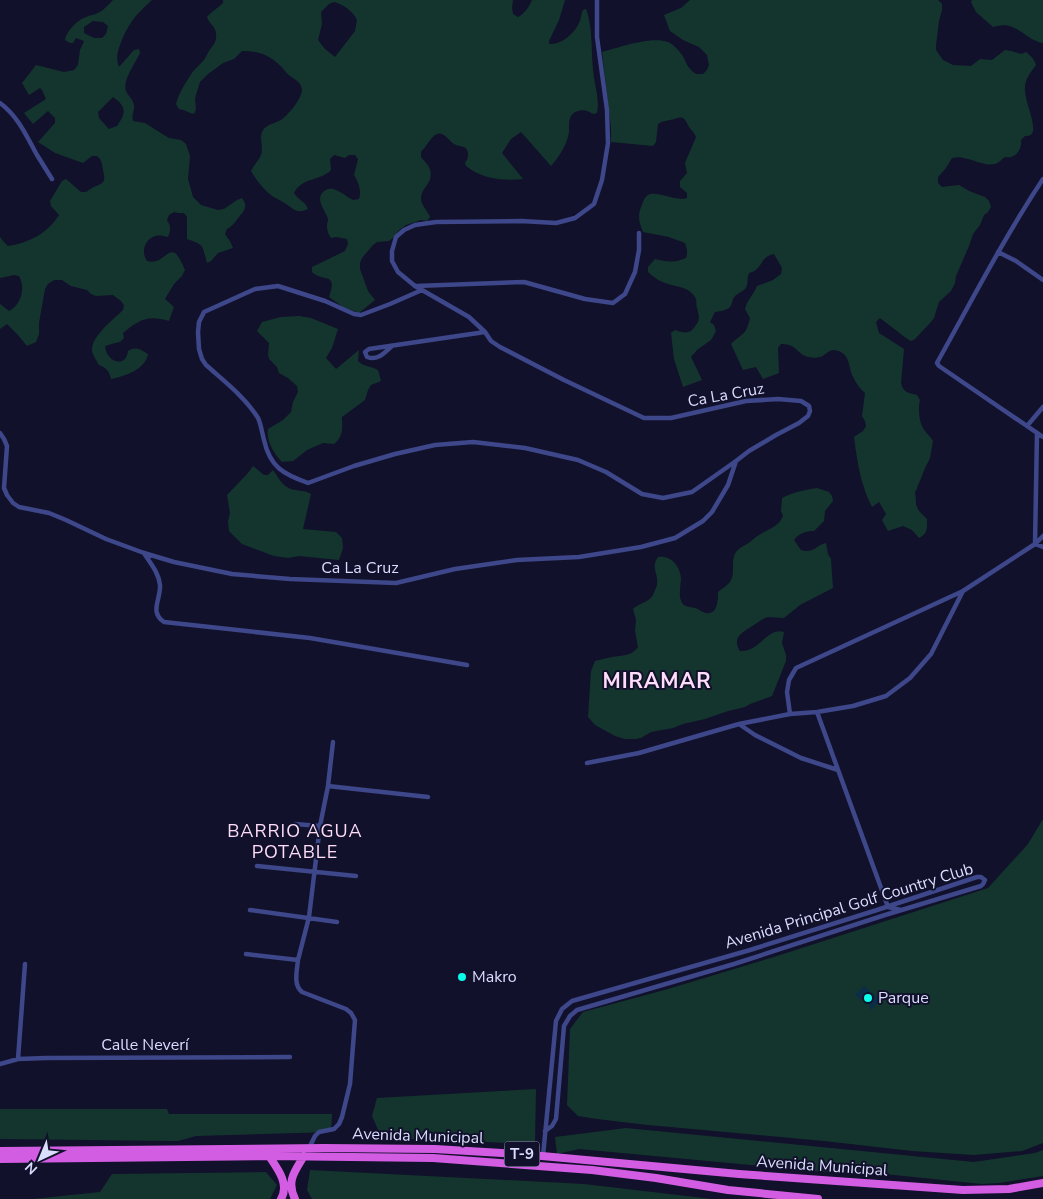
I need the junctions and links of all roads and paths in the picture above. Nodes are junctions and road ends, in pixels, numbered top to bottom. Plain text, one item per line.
1 (597, 0) edge
2 (0, 103) edge
3 (52, 179) dead end
4 (1043, 180) edge
5 (639, 233) dead end
6 (998, 252) junction
7 (1043, 280) edge
8 (414, 286) junction
9 (422, 290) junction
10 (484, 332) junction
11 (392, 346) junction
12 (1043, 407) edge
13 (1027, 426) junction
14 (0, 433) edge
15 (1037, 433) junction
16 (1043, 438) edge
17 (736, 461) junction
18 (1043, 536) edge
19 (1035, 544) junction
20 (1043, 547) edge
21 (144, 553) junction
22 (963, 591) junction
23 (467, 665) dead end
24 (817, 712) junction
25 (790, 714) junction
26 (739, 724) junction
27 (333, 742) dead end
28 (587, 763) dead end
29 (838, 770) junction
30 (328, 786) junction
31 (428, 797) dead end
32 (295, 824) dead end
33 (320, 826) junction
34 (258, 866) dead end
35 (316, 872) junction
36 (356, 876) dead end
37 (888, 907) junction
38 (250, 910) dead end
39 (901, 910) junction
40 (309, 918) junction
41 (337, 922) dead end
42 (246, 954) dead end
43 (298, 960) junction
44 (25, 964) dead end
45 (290, 1057) dead end
46 (18, 1059) junction
47 (0, 1064) edge
48 (545, 1131) junction
49 (309, 1148) junction
50 (0, 1151) edge
51 (269, 1156) junction
52 (304, 1156) junction
53 (543, 1156) junction
54 (0, 1160) edge
55 (1043, 1183) edge
56 (1023, 1187) junction
57 (1043, 1187) edge
58 (281, 1199) edge
59 (295, 1199) edge
60 (818, 1199) edge

1 - 8 street, Ca La Cruz
2 - 3 street
4 - 6 street
5 - 8 street
6 - 7 street
6 - 13 street
8 - 9 street, Ca La Cruz
9 - 10 street, Ca La Cruz
9 - 17 street
10 - 11 street
10 - 17 street, Ca La Cruz
11 - 11 street
12 - 13 street
13 - 15 street
14 - 21 street, Ca La Cruz
15 - 16 street
15 - 19 street
17 - 21 street, Ca La Cruz
18 - 19 street
19 - 20 street
19 - 22 street
21 - 23 street
22 - 24 street
22 - 25 street
24 - 25 street
24 - 29 street
25 - 26 street
26 - 28 street
26 - 29 street
27 - 30 street
29 - 37 street
30 - 31 street
30 - 33 street
32 - 33 street
33 - 35 street
34 - 35 street
35 - 36 street
35 - 40 street
37 - 39 street
37 - 39 street, Avenida Principal Golf Country Club
37 - 48 street, Avenida Principal Golf Country Club
38 - 40 street
39 - 48 street, Avenida Principal Golf Country Club
40 - 41 street
40 - 43 street
42 - 43 street
43 - 49 street
44 - 46 street
45 - 46 street, Calle Neverí
46 - 47 street, Calle Neverí
48 - 53 street
49 - 50 highway, Avenida Municipal / T-9
49 - 53 highway, Avenida Municipal / T-9
51 - 52 highway, Avenida Municipal / T-9
51 - 54 highway, Avenida Municipal / T-9
51 - 58 highway
52 - 59 highway
52 - 60 highway, Avenida Municipal / T-9
53 - 56 highway, Avenida Municipal / T-9
55 - 56 highway, Avenida Municipal / T-9
56 - 57 highway, T-9

